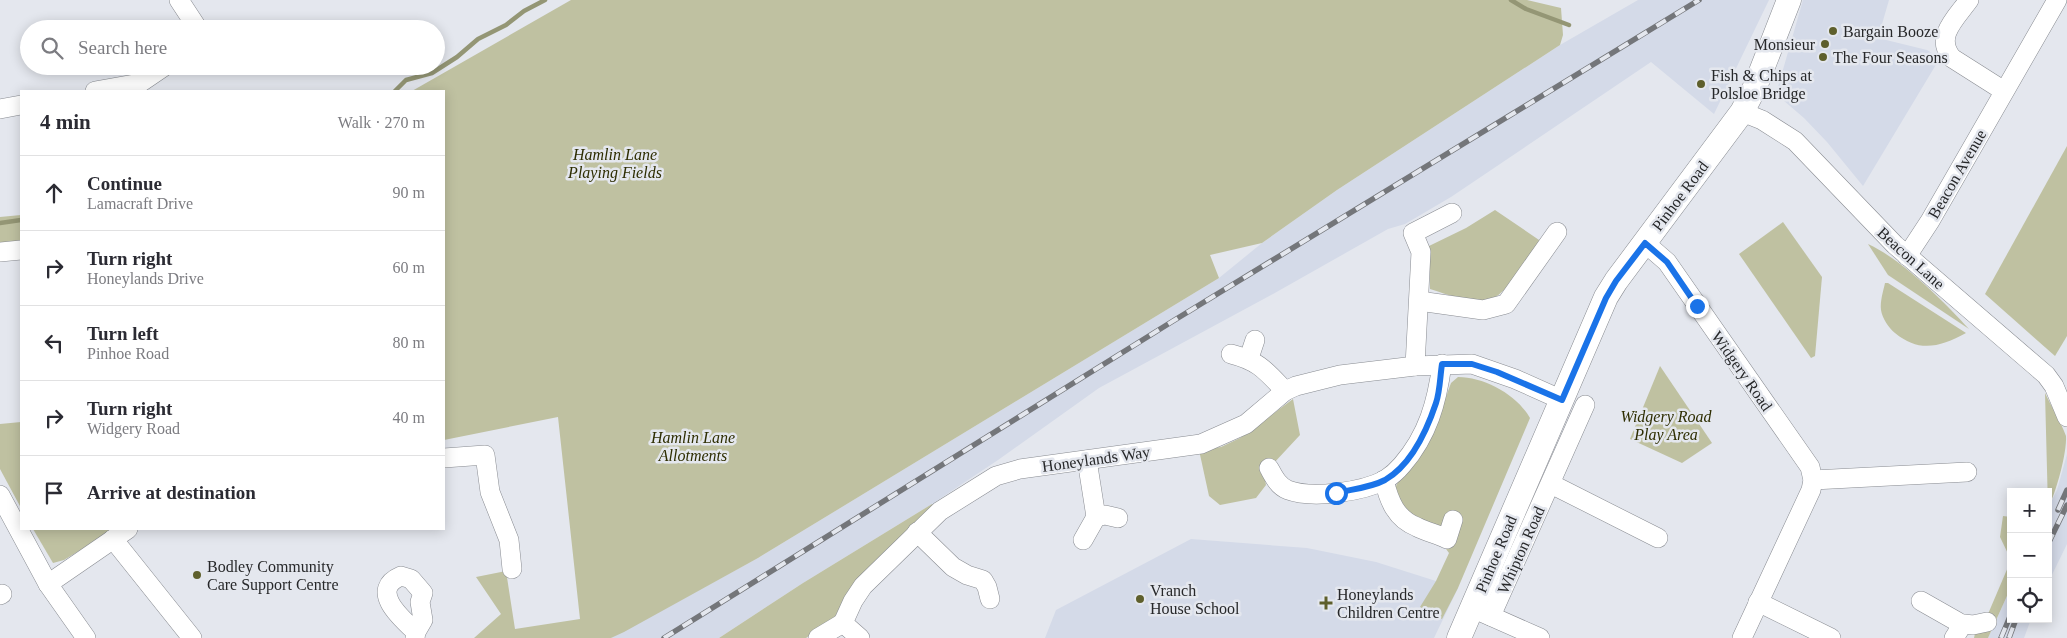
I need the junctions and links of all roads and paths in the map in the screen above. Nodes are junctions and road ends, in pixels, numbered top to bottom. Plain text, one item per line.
1 (179, 0) edge
2 (1789, 0) edge
3 (1969, 0) edge
4 (2057, 0) edge
5 (192, 20) edge
6 (152, 75) edge
7 (101, 90) edge
8 (2004, 90) junction
9 (20, 105) edge
10 (0, 109) edge
11 (1742, 112) junction
12 (1452, 213) dead end
13 (1557, 232) dead end
14 (1645, 243) junction
15 (20, 250) edge
16 (0, 252) edge
17 (1907, 256) junction
18 (1419, 301) junction
19 (1255, 340) dead end
20 (1442, 364) junction
21 (1415, 366) junction
22 (2060, 380) edge
23 (1285, 392) junction
24 (1562, 400) junction
25 (1585, 405) dead end
26 (2067, 417) edge
27 (445, 458) edge
28 (1087, 460) junction
29 (1269, 468) dead end
30 (1967, 472) dead end
31 (1384, 480) junction
32 (1814, 480) junction
33 (1551, 484) junction
34 (0, 495) edge
35 (1096, 517) junction
36 (1118, 518) dead end
37 (1452, 520) dead end
38 (917, 532) junction
39 (121, 534) edge
40 (1658, 538) dead end
41 (1083, 540) dead end
42 (512, 569) dead end
43 (48, 584) junction
44 (990, 599) dead end
45 (1921, 601) dead end
46 (1758, 602) junction
47 (1482, 612) junction
48 (1987, 622) dead end
49 (844, 623) junction
50 (1958, 632) edge
51 (86, 638) edge
52 (192, 638) edge
53 (818, 638) edge
54 (860, 638) edge
55 (1459, 638) edge
56 (1540, 638) edge
57 (1742, 638) edge
58 (1830, 638) edge

1 - 5 street
2 - 11 main road, Pinhoe Road
3 - 8 street
4 - 8 street, Beacon Avenue
6 - 7 street
8 - 17 street, Beacon Avenue
9 - 10 street
11 - 14 main road, Pinhoe Road
11 - 17 street, Beacon Lane
12 - 18 street
13 - 18 street
14 - 24 main road, Pinhoe Road
14 - 32 street, Widgery Road
15 - 16 street
17 - 22 street, Beacon Lane
18 - 21 street
19 - 23 street
20 - 21 street, Honeylands Way
20 - 24 street, Honeylands Way
20 - 31 street
21 - 23 street, Honeylands Way
22 - 26 street, Beacon Lane
23 - 28 street, Honeylands Way
24 - 47 main road, Pinhoe Road
25 - 33 street, Whipton Road
27 - 42 street
28 - 35 street
28 - 38 street, Honeylands Way
29 - 31 street
30 - 32 street
31 - 37 street
32 - 46 street
33 - 40 street
33 - 47 street, Whipton Road
34 - 43 street
35 - 36 street
35 - 41 street
38 - 44 street
38 - 49 street, Honeylands Way
39 - 43 street
39 - 52 street
43 - 51 street
45 - 50 street
46 - 57 street
46 - 58 street
47 - 55 main road, Pinhoe Road
47 - 56 street
48 - 50 street
49 - 53 street
49 - 54 street

